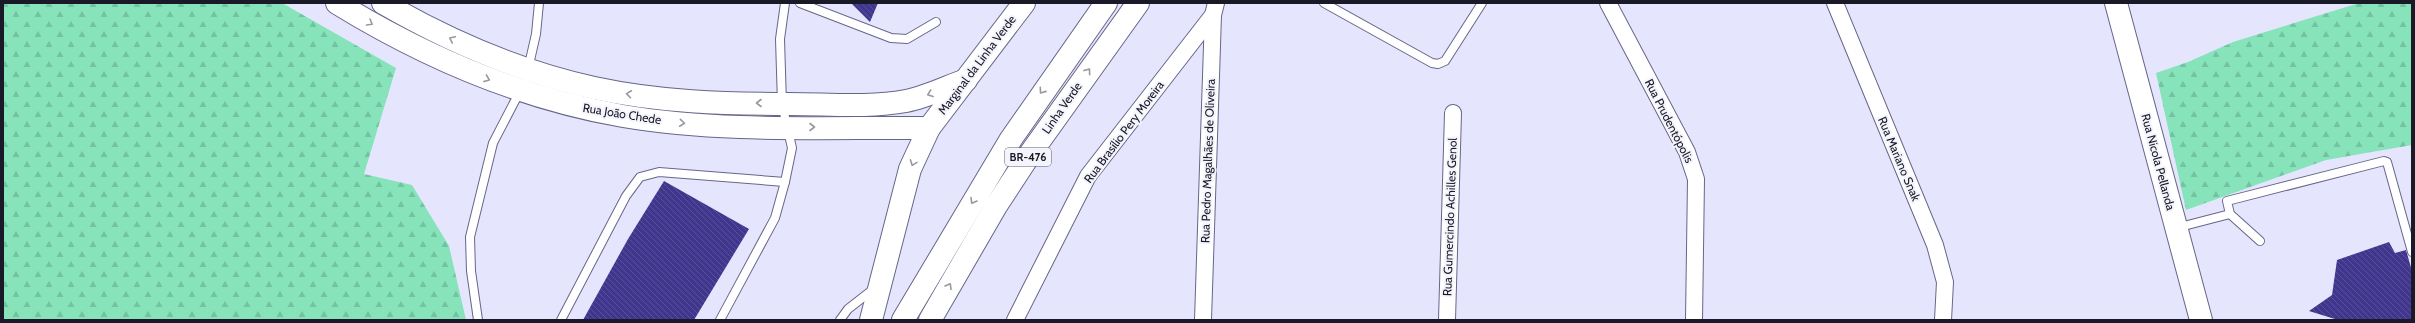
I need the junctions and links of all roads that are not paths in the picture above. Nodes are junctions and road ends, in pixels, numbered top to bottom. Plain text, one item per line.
1 (337, 3) edge
2 (383, 3) edge
3 (539, 3) edge
4 (785, 3) edge
5 (800, 3) edge
6 (1024, 3) edge
7 (1106, 3) edge
8 (1138, 3) edge
9 (1324, 3) edge
10 (1482, 3) edge
11 (1608, 3) edge
12 (1834, 3) edge
13 (2116, 3) edge
14 (1215, 9) edge
15 (936, 22) dead end
16 (524, 80) junction
17 (966, 80) junction
18 (782, 104) junction
19 (1453, 113) dead end
20 (786, 127) junction
21 (929, 128) junction
22 (785, 182) junction
23 (2230, 214) junction
24 (2176, 228) junction
25 (2260, 241) dead end
26 (2412, 252) edge
27 (881, 284) junction
28 (478, 320) edge
29 (561, 320) edge
30 (720, 320) edge
31 (840, 320) edge
32 (871, 320) edge
33 (903, 320) edge
34 (930, 320) edge
35 (1014, 320) edge
36 (1203, 320) edge
37 (1447, 320) edge
38 (1694, 320) edge
39 (1943, 320) edge
40 (2201, 320) edge

1 -> 16 main road, Rua João Chede
16 -> 2 main road, Rua João Chede
3 - 16 lane
4 - 18 lane
5 - 15 lane
6 - 17 main road, Marginal da Linha Verde
7 -> 33 main road, Linha Verde / BR-476
34 -> 8 main road, Linha Verde / BR-476
9 - 10 lane
11 - 38 street, Rua Prudentópolis
12 - 39 street, Rua Mariano Snak
13 - 24 main road, Rua Nicola Pellanda
14 - 35 street, Rua Brasílio Pery Moreira
14 - 36 street, Rua Pedro Magalhães de Oliveira
18 -> 16 main road, Rua João Chede
16 -> 20 main road, Rua João Chede
16 - 28 lane
17 -> 18 main road, Rua João Chede
17 - 21 main road, Marginal da Linha Verde
18 - 20 lane
19 - 37 street, Rua Gumercindo Achilles Genol
20 -> 21 main road, Rua João Chede
20 - 22 lane
21 -> 27 main road, Marginal da Linha Verde
22 - 29 lane
22 - 30 lane
23 - 24 lane
23 - 25 lane
23 - 26 lane
24 - 40 main road, Rua Nicola Pellanda
27 - 31 lane
27 - 32 main road, Marginal da Linha Verde

